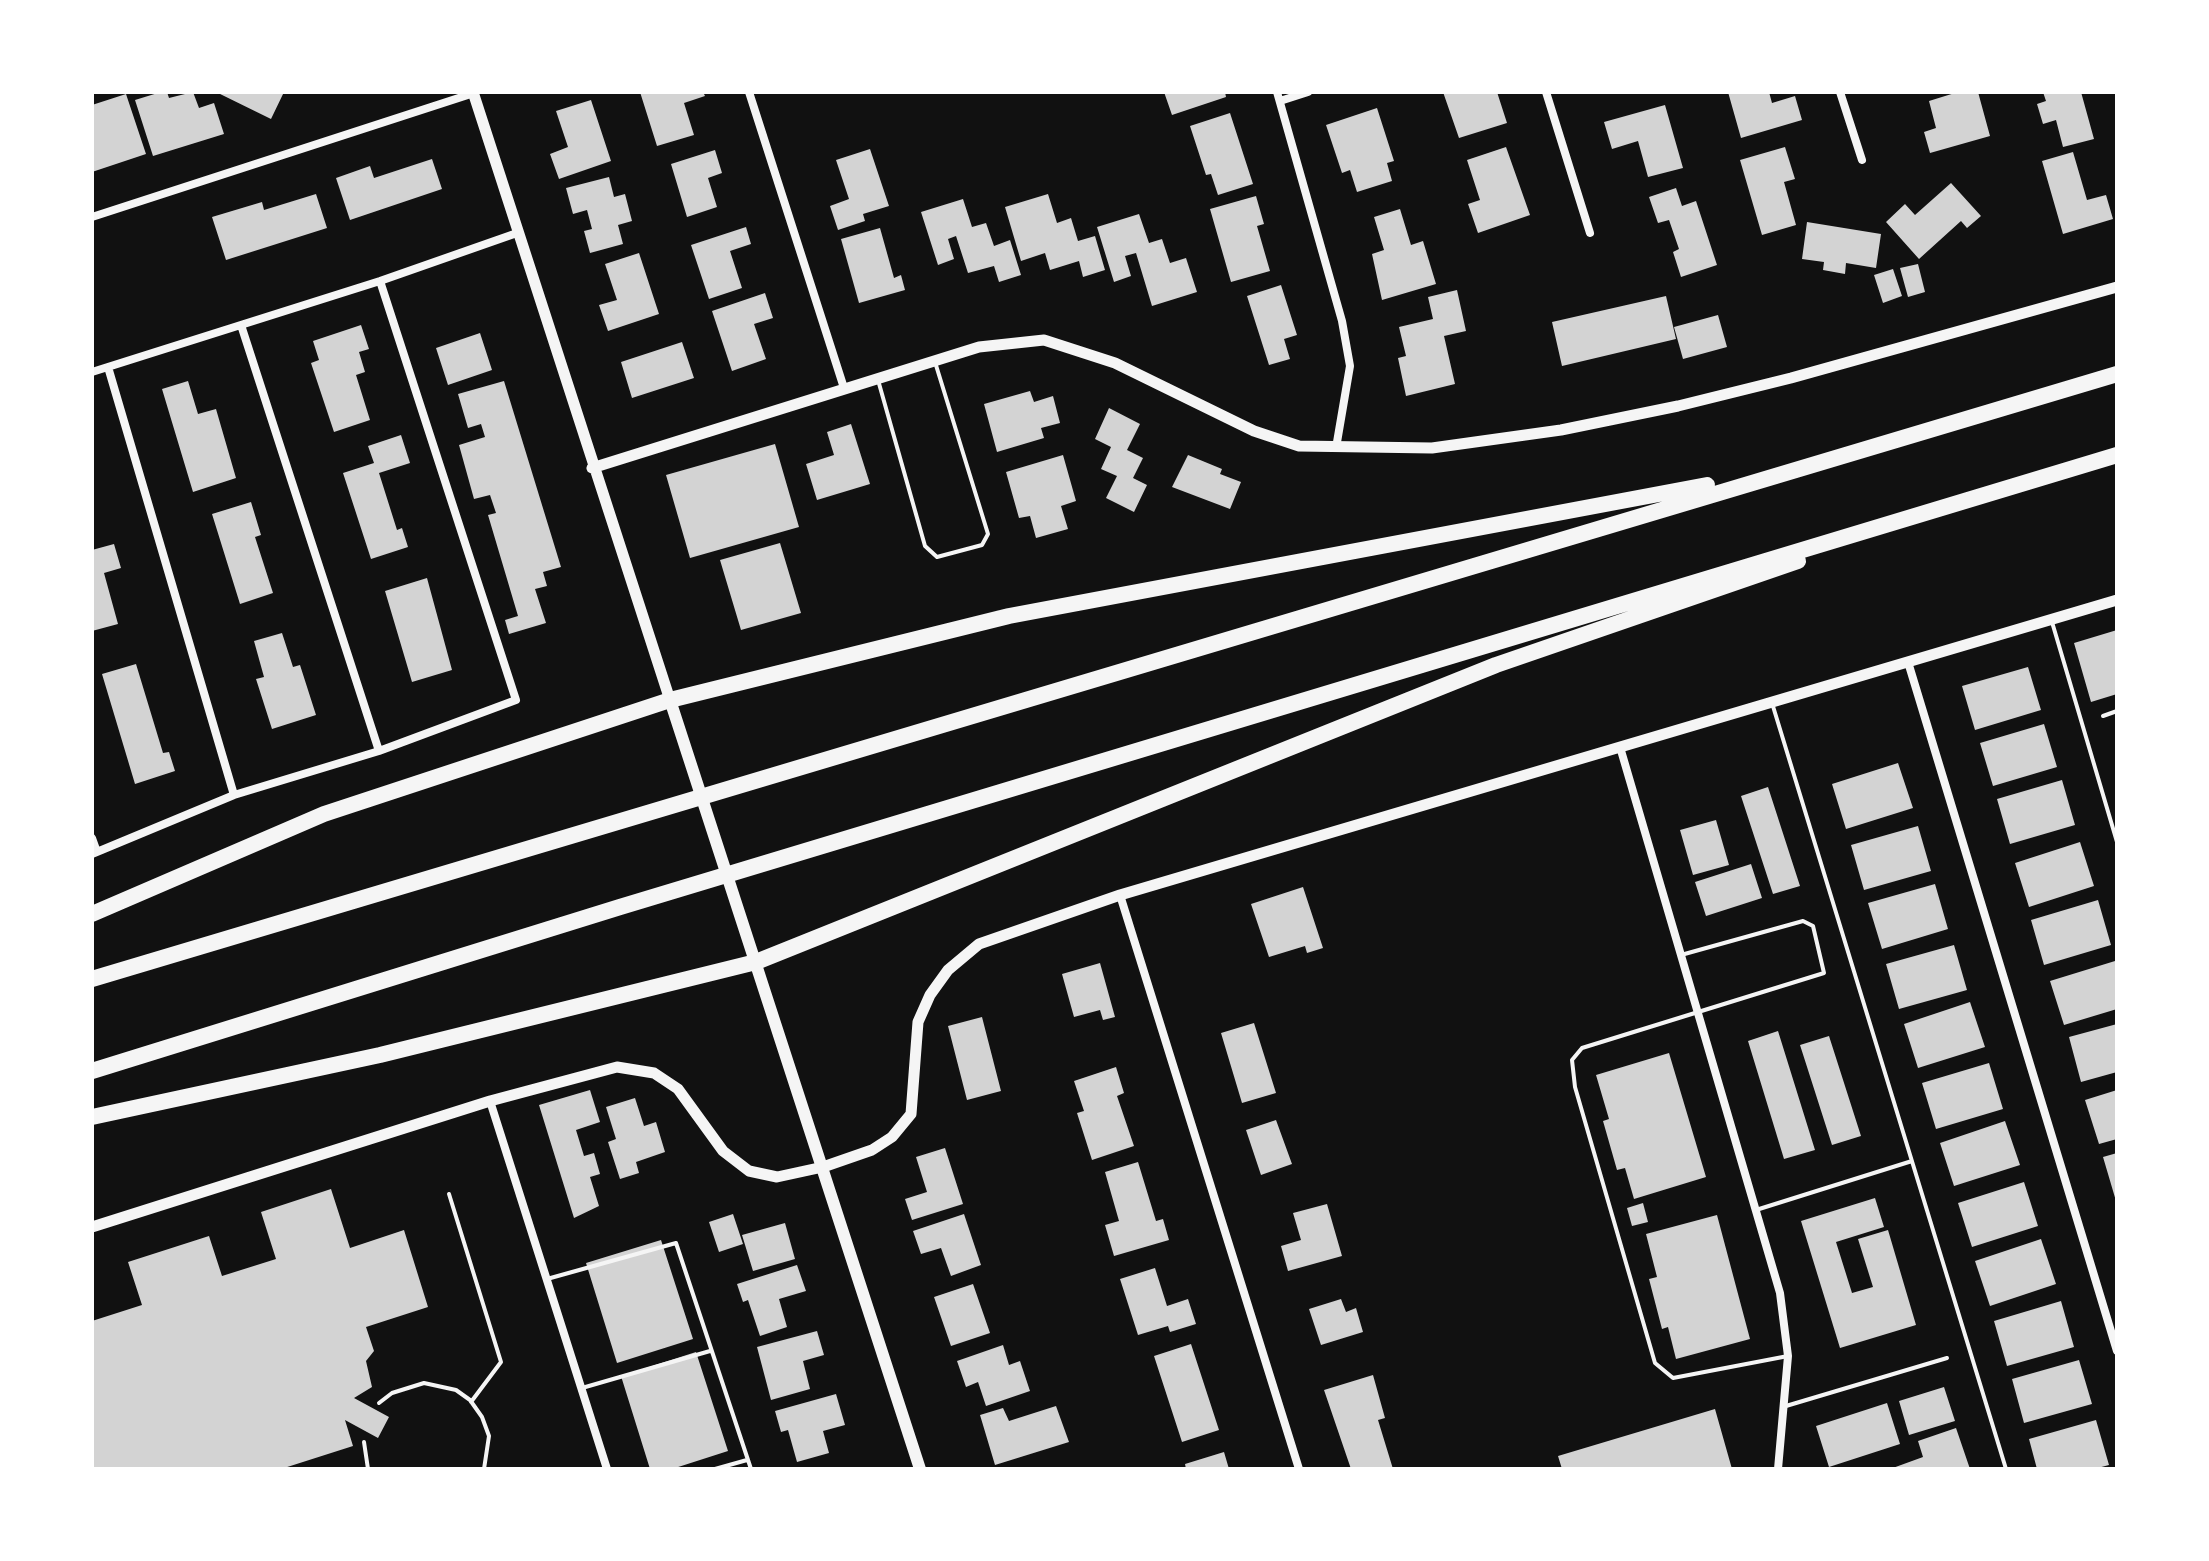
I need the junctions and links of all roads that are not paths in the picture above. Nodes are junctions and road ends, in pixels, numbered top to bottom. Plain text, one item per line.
1 (749, 92) edge
2 (1308, 92) edge
3 (1546, 92) edge
4 (1840, 92) edge
5 (474, 93) edge
6 (1278, 96) edge
7 (1862, 160) dead end
8 (92, 217) edge
9 (517, 233) junction
10 (1590, 233) dead end
11 (380, 281) junction
12 (2117, 287) edge
13 (241, 325) junction
14 (935, 360) junction
15 (108, 367) junction
16 (92, 372) edge
17 (2117, 374) edge
18 (877, 378) junction
19 (844, 388) junction
20 (1336, 449) junction
21 (2117, 455) edge
22 (592, 468) junction
23 (2070, 468) junction
24 (1784, 471) junction
25 (2117, 600) edge
26 (2051, 620) junction
27 (1908, 662) junction
28 (670, 700) junction
29 (1772, 703) junction
30 (2117, 711) edge
31 (2103, 716) dead end
32 (1620, 747) junction
33 (379, 751) junction
34 (234, 795) junction
35 (92, 838) edge
36 (2117, 842) edge
37 (94, 853) edge
38 (1120, 895) junction
39 (92, 914) edge
40 (1681, 955) junction
41 (756, 962) junction
42 (92, 979) edge
43 (1698, 1011) junction
44 (92, 1071) edge
45 (490, 1101) junction
46 (92, 1117) edge
47 (1912, 1161) junction
48 (823, 1167) junction
49 (449, 1194) dead end
50 (1756, 1210) junction
51 (92, 1227) edge
52 (547, 1279) junction
53 (710, 1351) junction
54 (2117, 1351) edge
55 (1788, 1356) junction
56 (1947, 1358) dead end
57 (581, 1388) junction
58 (471, 1402) junction
59 (379, 1403) dead end
60 (1783, 1406) junction
61 (364, 1442) dead end
62 (748, 1460) junction
63 (368, 1469) edge
64 (484, 1469) edge
65 (607, 1469) edge
66 (715, 1469) edge
67 (751, 1469) edge
68 (920, 1469) edge
69 (1299, 1469) edge
70 (1778, 1469) edge
71 (2006, 1469) edge

1 - 19 street
2 - 6 street
3 - 10 street
4 - 7 street
5 - 8 street
5 - 9 street
6 - 20 street
9 - 11 street
9 - 22 street
11 - 13 street
11 - 33 street
12 - 20 street
13 - 15 street
13 - 33 street
14 - 18 street
14 - 18 lane
14 - 20 street
15 - 16 street
15 - 34 street
17 - 24 highway
18 - 19 street
19 - 22 street
21 - 23 highway
22 - 28 street
23 - 41 highway
23 - 44 highway
24 - 28 highway
24 - 42 highway
25 - 26 street
26 - 27 street
26 - 36 lane
27 - 29 street
27 - 54 street
28 - 39 highway
28 - 41 main road
29 - 32 street
29 - 47 lane
30 - 31 lane
32 - 38 street
32 - 40 street
33 - 34 street
34 - 37 street
35 - 37 street
38 - 48 street
38 - 69 street
40 - 43 street
40 - 43 lane
41 - 46 highway
41 - 48 main road
43 - 50 street
43 - 55 lane
45 - 48 street
45 - 51 street
45 - 52 street
47 - 50 lane
47 - 71 lane
48 - 68 main road
49 - 58 lane
50 - 55 street
52 - 53 lane
52 - 57 street
53 - 57 lane
53 - 62 lane
55 - 60 street
56 - 60 lane
57 - 65 street
58 - 59 lane
58 - 64 lane
60 - 70 street
61 - 63 lane
62 - 66 lane
62 - 67 lane

